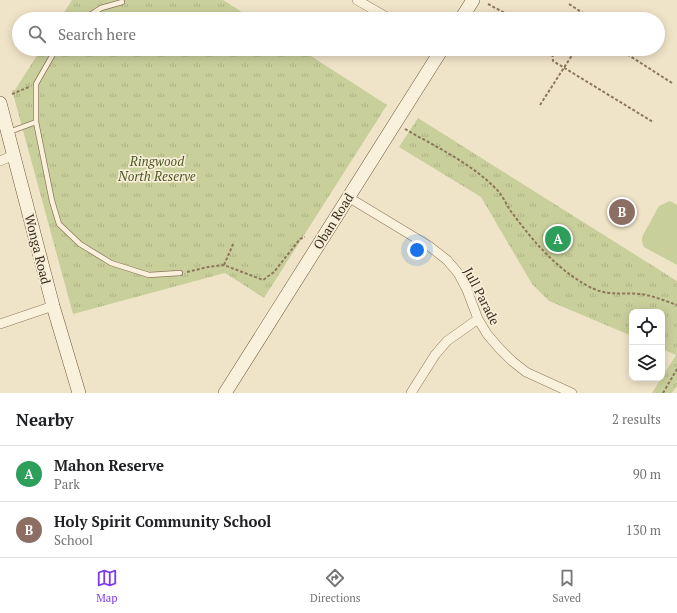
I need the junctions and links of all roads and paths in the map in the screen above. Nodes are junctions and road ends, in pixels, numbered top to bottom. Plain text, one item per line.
1 (357, 0) edge
2 (473, 0) edge
3 (122, 2) dead end
4 (488, 4) dead end
5 (569, 4) dead end
6 (95, 12) edge
7 (378, 12) edge
8 (465, 12) edge
9 (503, 12) edge
10 (581, 12) edge
11 (52, 56) edge
12 (437, 56) edge
13 (553, 56) edge
14 (571, 56) edge
15 (631, 56) edge
16 (564, 67) junction
17 (672, 83) dead end
18 (36, 84) junction
19 (12, 94) dead end
20 (0, 104) edge
21 (540, 105) dead end
22 (36, 122) junction
23 (653, 122) dead end
24 (395, 123) junction
25 (8, 133) junction
26 (14, 156) junction
27 (0, 161) edge
28 (348, 197) junction
29 (306, 237) dead end
30 (234, 242) dead end
31 (224, 265) junction
32 (180, 273) joint
33 (677, 305) edge
34 (53, 306) junction
35 (478, 319) junction
36 (0, 324) edge
37 (677, 369) edge
38 (79, 393) edge
39 (225, 393) edge
40 (411, 393) edge
41 (572, 393) edge
42 (663, 393) edge

1 - 7 street
2 - 8 main road
3 - 6 lane
4 - 9 path
5 - 10 path
11 - 18 lane
12 - 24 main road, Oban Road
13 - 16 path
14 - 16 path
15 - 17 path
16 - 21 path
16 - 23 path
18 - 19 path
18 - 22 lane
20 - 25 main road, Wonga Road
22 - 25 lane
22 - 32 lane
24 - 28 main road, Oban Road
24 - 33 path
25 - 26 main road, Wonga Road
26 - 27 street
26 - 34 main road, Wonga Road
28 - 35 street, Jull Parade
28 - 39 main road, Oban Road
29 - 31 path
30 - 31 path
31 - 32 path
34 - 36 street
34 - 38 main road, Wonga Road
35 - 40 street
35 - 41 street, Jull Parade
37 - 42 path

